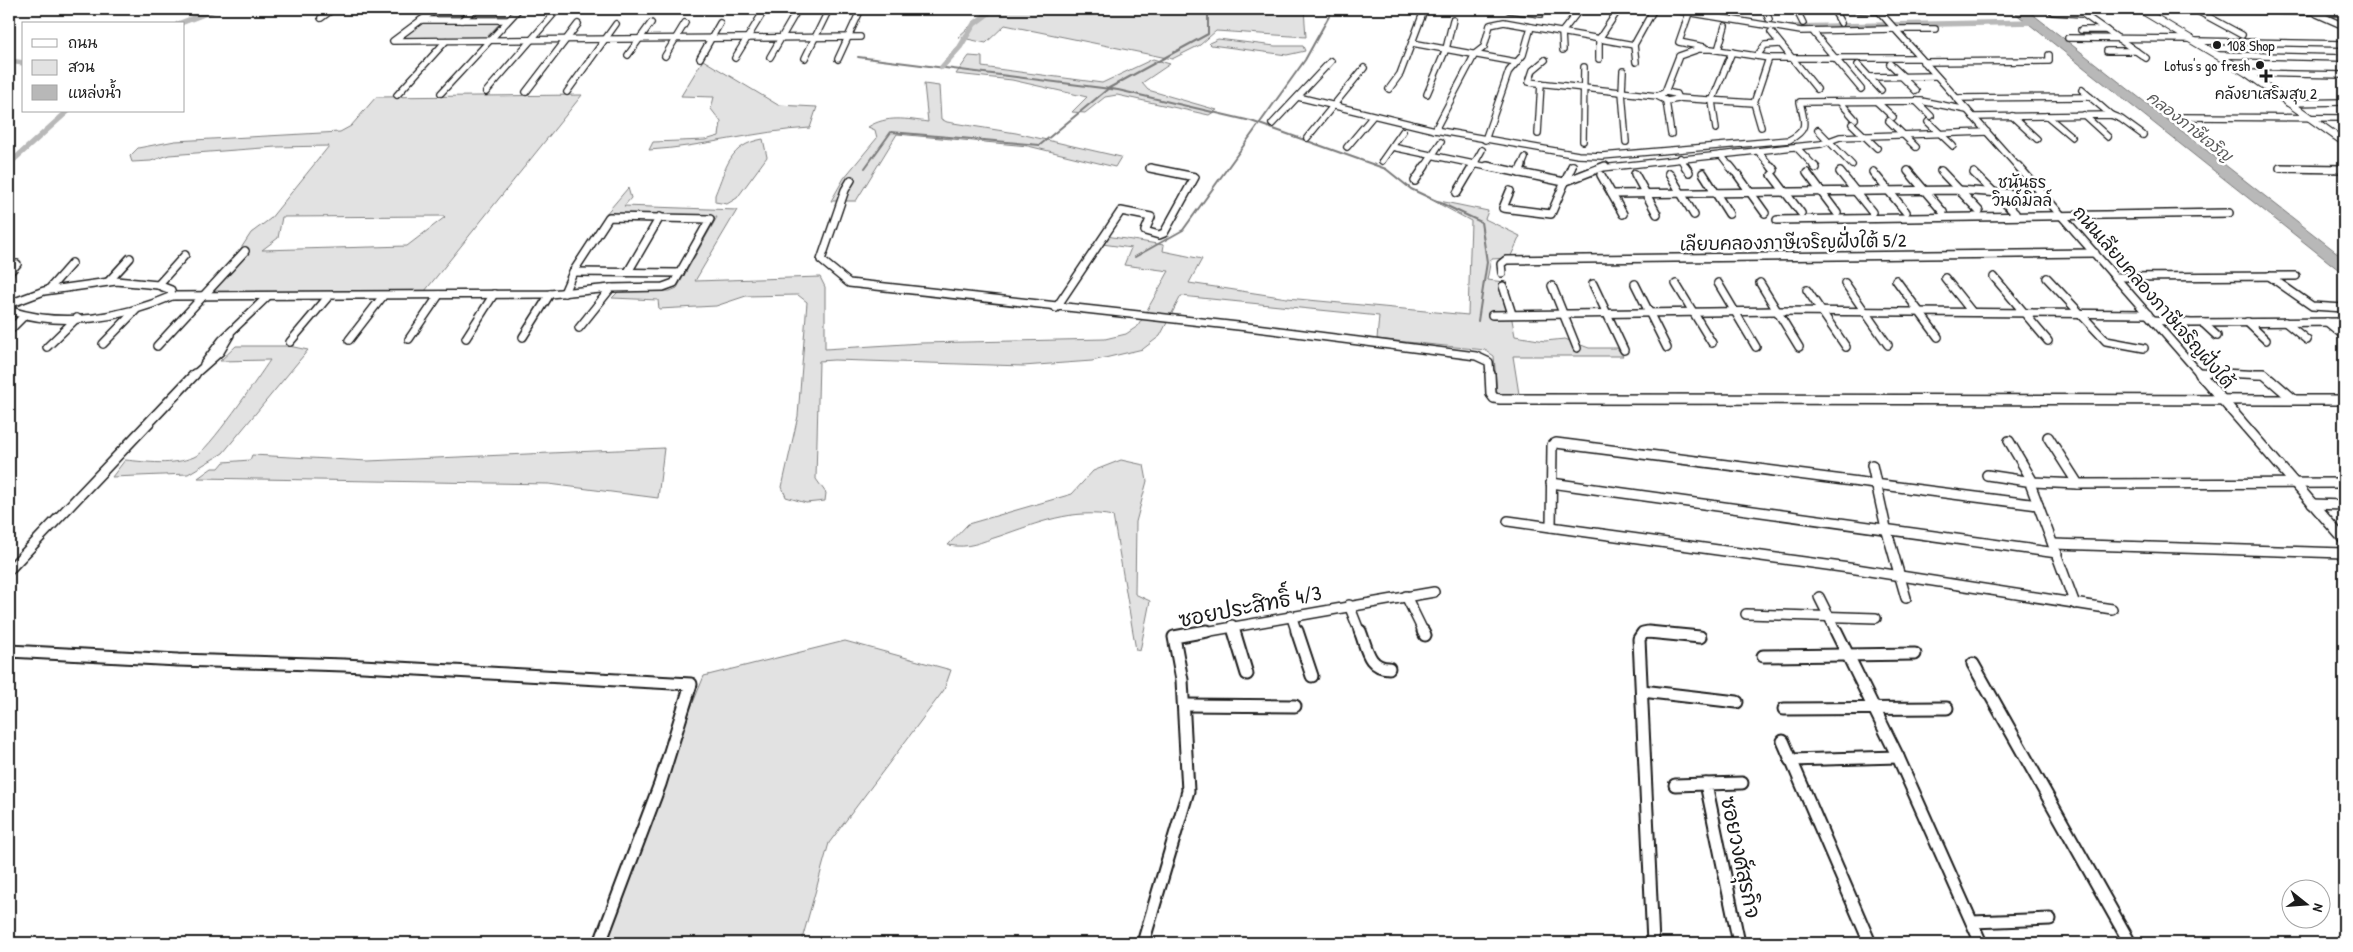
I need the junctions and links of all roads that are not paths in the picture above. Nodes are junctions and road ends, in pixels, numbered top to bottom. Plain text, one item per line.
1 (160, 9) edge
2 (172, 9) edge
3 (333, 9) edge
4 (436, 9) edge
5 (475, 9) edge
6 (519, 9) edge
7 (558, 9) edge
8 (765, 9) edge
9 (798, 9) edge
10 (829, 9) edge
11 (861, 9) edge
12 (1509, 9) edge
13 (1544, 9) edge
14 (1580, 9) edge
15 (1618, 9) edge
16 (1654, 9) edge
17 (1668, 9) edge
18 (1699, 9) edge
19 (1706, 9) edge
20 (1764, 9) edge
21 (1796, 9) edge
22 (1829, 9) edge
23 (1833, 9) edge
24 (2140, 9) edge
25 (2194, 9) edge
26 (2209, 9) edge
27 (2225, 9) edge
28 (1878, 10) edge
29 (2053, 12) dead end
30 (2310, 12) junction
31 (2344, 13) edge
32 (1422, 16) dead end
33 (1688, 16) dead end
34 (321, 18) dead end
35 (1769, 19) dead end
36 (421, 20) junction
37 (462, 20) junction
38 (508, 20) junction
39 (1454, 20) dead end
40 (1504, 22) junction
41 (651, 23) dead end
42 (685, 23) dead end
43 (1803, 23) dead end
44 (578, 24) dead end
45 (616, 24) dead end
46 (720, 24) dead end
47 (1841, 24) dead end
48 (1725, 26) dead end
49 (2344, 26) edge
50 (1530, 27) junction
51 (1892, 28) junction
52 (1935, 29) dead end
53 (2081, 30) dead end
54 (2107, 30) junction
55 (1562, 32) junction
56 (1771, 32) dead end
57 (1814, 33) dead end
58 (2242, 35) dead end
59 (815, 37) junction
60 (847, 37) junction
61 (860, 37) dead end
62 (712, 38) junction
63 (746, 38) junction
64 (781, 38) junction
65 (2068, 38) dead end
66 (2118, 38) junction
67 (604, 39) junction
68 (639, 39) junction
69 (675, 39) junction
70 (1599, 39) junction
71 (488, 40) junction
72 (528, 40) junction
73 (566, 40) junction
74 (2193, 40) junction
75 (446, 41) junction
76 (1679, 42) junction
77 (1412, 43) junction
78 (1780, 44) junction
79 (2344, 44) edge
80 (1634, 45) junction
81 (1446, 49) junction
82 (1711, 49) junction
83 (1563, 50) dead end
84 (1718, 50) junction
85 (2107, 51) dead end
86 (2136, 51) junction
87 (1732, 52) junction
88 (1686, 53) junction
89 (1475, 54) junction
90 (628, 55) dead end
91 (2050, 55) dead end
92 (2218, 55) junction
93 (665, 56) dead end
94 (1757, 56) junction
95 (770, 57) dead end
96 (700, 58) dead end
97 (735, 58) dead end
98 (806, 58) dead end
99 (1770, 58) junction
100 (2146, 58) dead end
101 (2344, 58) edge
102 (838, 59) dead end
103 (1599, 59) dead end
104 (1795, 59) junction
105 (1835, 59) junction
106 (1331, 60) dead end
107 (1545, 60) dead end
108 (1922, 60) junction
109 (1516, 62) junction
110 (1636, 62) dead end
111 (1890, 64) dead end
112 (1858, 65) dead end
113 (1584, 67) dead end
114 (1364, 68) dead end
115 (1623, 71) dead end
116 (2247, 73) junction
117 (2344, 75) edge
118 (1869, 77) junction
119 (1904, 77) junction
120 (1937, 77) junction
121 (1541, 83) junction
122 (1583, 88) junction
123 (1389, 89) dead end
124 (1817, 89) dead end
125 (1861, 89) dead end
126 (1881, 90) dead end
127 (2082, 90) dead end
128 (1916, 91) dead end
129 (486, 92) dead end
130 (526, 92) dead end
131 (567, 92) dead end
132 (1622, 92) junction
133 (1665, 92) junction
134 (441, 93) dead end
135 (1428, 94) dead end
136 (397, 95) dead end
137 (1658, 96) junction
138 (1298, 97) junction
139 (2090, 97) junction
140 (1678, 98) junction
141 (1956, 98) junction
142 (1666, 100) junction
143 (1712, 101) junction
144 (1840, 102) junction
145 (1877, 102) junction
146 (1916, 102) junction
147 (2288, 102) junction
148 (2344, 102) edge
149 (1754, 103) junction
150 (1333, 106) junction
151 (1966, 110) junction
152 (2084, 115) junction
153 (2111, 115) junction
154 (1373, 116) junction
155 (2012, 116) junction
156 (2047, 116) junction
157 (1973, 117) junction
158 (2183, 117) dead end
159 (2311, 118) junction
160 (2344, 118) edge
161 (1854, 122) joint
162 (1272, 124) dead end
163 (1761, 127) dead end
164 (1716, 129) dead end
165 (1435, 130) junction
166 (1818, 130) dead end
167 (1403, 132) dead end
168 (1987, 132) junction
169 (1538, 134) dead end
170 (1671, 134) dead end
171 (1903, 134) junction
172 (1940, 134) junction
173 (2143, 135) dead end
174 (1864, 136) junction
175 (2072, 137) dead end
176 (2108, 137) dead end
177 (1307, 138) dead end
178 (2037, 139) dead end
179 (1485, 140) junction
180 (1583, 141) dead end
181 (2343, 141) edge
182 (1441, 142) dead end
183 (1626, 142) dead end
184 (1830, 142) junction
185 (1953, 146) dead end
186 (1348, 147) dead end
187 (1392, 147) junction
188 (1796, 147) junction
189 (1916, 147) dead end
190 (1876, 148) dead end
191 (1482, 150) dead end
192 (1758, 151) junction
193 (1433, 155) junction
194 (1721, 155) junction
195 (1525, 158) dead end
196 (1680, 158) junction
197 (1382, 160) dead end
198 (1634, 162) junction
199 (1474, 163) junction
200 (1573, 165) dead end
201 (1852, 165) dead end
202 (1150, 168) dead end
203 (1816, 168) dead end
204 (2280, 168) dead end
205 (2344, 169) edge
206 (1908, 171) dead end
207 (1941, 171) dead end
208 (1688, 172) dead end
209 (1840, 172) dead end
210 (1873, 172) dead end
211 (1519, 173) junction
212 (1669, 173) dead end
213 (1703, 173) dead end
214 (1806, 173) dead end
215 (1974, 173) dead end
216 (1601, 176) dead end
217 (852, 180) dead end
218 (1415, 181) dead end
219 (1564, 182) junction
220 (1958, 190) junction
221 (1510, 191) dead end
222 (1856, 191) junction
223 (1888, 191) junction
224 (1924, 191) junction
225 (1751, 192) junction
226 (1785, 192) junction
227 (1820, 192) junction
228 (1457, 193) dead end
229 (1680, 193) junction
230 (1716, 193) junction
231 (1998, 193) junction
232 (1612, 194) junction
233 (1647, 194) junction
234 (2043, 194) junction
235 (1979, 211) dead end
236 (1872, 212) dead end
237 (1906, 212) dead end
238 (1943, 212) dead end
239 (2229, 212) dead end
240 (1801, 213) dead end
241 (1837, 213) dead end
242 (2015, 213) dead end
243 (1622, 214) dead end
244 (1657, 214) dead end
245 (1694, 214) dead end
246 (1729, 214) dead end
247 (1765, 214) dead end
248 (2063, 216) junction
249 (660, 217) junction
250 (1777, 220) dead end
251 (245, 251) dead end
252 (2095, 253) junction
253 (185, 255) dead end
254 (130, 258) dead end
255 (72, 262) dead end
256 (17, 264) dead end
257 (573, 272) junction
258 (628, 272) junction
259 (680, 272) junction
260 (9, 273) edge
261 (1502, 273) dead end
262 (2269, 276) junction
263 (2296, 276) dead end
264 (1994, 277) dead end
265 (2117, 277) junction
266 (1945, 278) dead end
267 (2047, 278) dead end
268 (1896, 280) dead end
269 (108, 282) junction
270 (1718, 283) dead end
271 (1760, 283) dead end
272 (1845, 283) dead end
273 (1593, 284) dead end
274 (1636, 284) dead end
275 (1676, 284) dead end
276 (158, 285) junction
277 (1503, 286) dead end
278 (1552, 286) dead end
279 (50, 288) junction
280 (610, 288) junction
281 (1807, 290) dead end
282 (564, 293) junction
283 (494, 294) junction
284 (550, 294) junction
285 (438, 295) junction
286 (172, 296) junction
287 (268, 296) junction
288 (383, 296) junction
289 (328, 297) junction
290 (202, 298) junction
291 (10, 303) edge
292 (1056, 308) junction
293 (2344, 308) edge
294 (137, 310) junction
295 (1778, 311) junction
296 (1563, 312) junction
297 (1606, 312) junction
298 (1649, 312) junction
299 (1693, 312) junction
300 (1734, 312) junction
301 (1823, 312) junction
302 (1866, 312) junction
303 (1920, 312) junction
304 (1972, 312) junction
305 (2024, 312) junction
306 (2079, 312) junction
307 (1512, 314) junction
308 (1492, 315) dead end
309 (23, 317) junction
310 (2151, 317) junction
311 (76, 318) junction
312 (2203, 322) junction
313 (2247, 322) junction
314 (2285, 322) junction
315 (2327, 322) junction
316 (2344, 322) edge
317 (579, 328) dead end
318 (9, 331) edge
319 (2217, 336) dead end
320 (2344, 336) edge
321 (523, 337) dead end
322 (1938, 337) dead end
323 (466, 338) dead end
324 (409, 339) dead end
325 (349, 340) dead end
326 (2266, 340) dead end
327 (2307, 340) dead end
328 (2048, 341) dead end
329 (290, 342) dead end
330 (1712, 343) dead end
331 (102, 344) dead end
332 (1888, 345) dead end
333 (157, 346) dead end
334 (47, 347) dead end
335 (1756, 347) dead end
336 (1799, 347) dead end
337 (1846, 347) dead end
338 (1577, 348) dead end
339 (1667, 348) dead end
340 (2144, 348) dead end
341 (1624, 350) dead end
342 (2198, 372) junction
343 (2223, 399) junction
344 (2293, 399) junction
345 (2344, 400) edge
346 (2048, 437) dead end
347 (2009, 441) dead end
348 (1872, 465) dead end
349 (1987, 475) dead end
350 (2294, 482) junction
351 (1551, 483) junction
352 (2344, 483) edge
353 (1877, 484) junction
354 (2032, 484) junction
355 (2078, 484) junction
356 (2312, 504) junction
357 (2344, 504) edge
358 (2038, 505) junction
359 (1508, 522) dead end
360 (1550, 527) junction
361 (1886, 528) junction
362 (2344, 540) edge
363 (2055, 548) junction
364 (2344, 553) edge
365 (9, 570) edge
366 (1900, 576) junction
367 (1434, 592) dead end
368 (1406, 596) junction
369 (1819, 597) dead end
370 (1906, 598) dead end
371 (2075, 604) junction
372 (1349, 605) junction
373 (2112, 609) dead end
374 (1746, 614) dead end
375 (1291, 615) junction
376 (1829, 618) junction
377 (1876, 618) dead end
378 (1232, 625) junction
379 (1425, 635) dead end
380 (1700, 637) dead end
381 (9, 651) edge
382 (1914, 654) dead end
383 (1847, 655) junction
384 (1763, 656) dead end
385 (1974, 664) dead end
386 (1389, 668) dead end
387 (1247, 674) dead end
388 (1312, 676) dead end
389 (1642, 692) junction
390 (1737, 702) dead end
391 (1184, 705) junction
392 (1295, 706) dead end
393 (1784, 708) dead end
394 (1873, 708) junction
395 (1947, 708) dead end
396 (1783, 741) dead end
397 (1898, 757) junction
398 (1790, 760) junction
399 (1742, 783) dead end
400 (1706, 784) junction
401 (1676, 785) dead end
402 (2050, 919) dead end
403 (1972, 922) junction
404 (600, 943) edge
405 (1143, 943) edge
406 (1653, 943) edge
407 (1738, 943) edge
408 (1870, 943) edge
409 (1981, 943) edge
410 (2130, 943) edge

1 - 2 street
3 - 34 street
4 - 36 street
5 - 37 street
6 - 38 street
7 - 72 street
8 - 63 street
9 - 64 street
10 - 59 street
11 - 60 street
12 - 13 street
12 - 40 street
14 - 55 street
15 - 70 street
16 - 80 street
17 - 51 street
18 - 19 street
20 - 35 street
21 - 43 street
22 - 23 street
23 - 28 street
23 - 47 street
24 - 74 main road
25 - 58 street
26 - 27 street
27 - 30 street
28 - 51 street, ถนนเลียบคลองภาษีเจริญฝั่งใต้
29 - 54 street
30 - 31 street
30 - 49 street
32 - 77 street
33 - 76 street
36 - 37 street
36 - 75 street
37 - 38 street
38 - 71 street
39 - 81 street
40 - 50 street
40 - 89 street
41 - 68 street
42 - 69 street
44 - 73 street
45 - 67 street
46 - 62 street
48 - 84 street
50 - 55 street
50 - 109 street
51 - 52 street
51 - 108 street, ถนนเลียบคลองภาษีเจริญฝั่งใต้
53 - 54 street
54 - 66 street
55 - 70 street
55 - 83 street
56 - 78 street
57 - 105 street
59 - 60 street
59 - 64 street
59 - 98 street
60 - 61 street
60 - 102 street
62 - 63 street
62 - 69 street
62 - 96 street
63 - 64 street
63 - 97 street
64 - 95 street
65 - 66 street
66 - 74 street
66 - 86 street
67 - 68 street
67 - 73 street
67 - 131 street
68 - 69 street
68 - 90 street
69 - 93 street
70 - 80 street
70 - 103 street
71 - 72 street
71 - 75 street
71 - 134 street
72 - 73 street
72 - 129 street
73 - 130 street
74 - 79 street
74 - 92 main road
75 - 136 street
76 - 82 street
76 - 88 street
77 - 81 street
77 - 123 street
78 - 94 street
78 - 104 street
80 - 110 street
81 - 89 street
81 - 135 street
82 - 84 street
82 - 88 street
84 - 87 street
85 - 86 street
86 - 100 street
87 - 94 street
87 - 143 street
88 - 133 street
89 - 109 street
89 - 165 street
91 - 108 street
92 - 101 street
92 - 116 main road
94 - 99 street
99 - 104 street
99 - 149 street
104 - 105 street
104 - 124 street
105 - 108 street
105 - 125 street
106 - 138 street
107 - 121 street
108 - 120 street, ถนนเลียบคลองภาษีเจริญฝั่งใต้
109 - 179 street
111 - 119 street
112 - 118 street
113 - 122 street
114 - 150 street
115 - 132 street
116 - 117 street
116 - 147 main road
118 - 119 street
118 - 126 street
119 - 120 street
119 - 128 street
120 - 141 street, ถนนเลียบคลองภาษีเจริญฝั่งใต้
121 - 122 street
121 - 169 street
122 - 132 street
122 - 180 street
127 - 139 street
132 - 137 street
132 - 183 street
133 - 137 street
133 - 140 street
137 - 142 street
138 - 150 street
138 - 162 street
139 - 141 street
139 - 153 street
140 - 142 street
140 - 143 street
141 - 151 street, ถนนเลียบคลองภาษีเจริญฝั่งใต้
142 - 170 street
143 - 149 street
143 - 164 street
144 - 145 street
144 - 161 street
144 - 179 street
145 - 146 street
145 - 171 street
146 - 151 street
146 - 172 street
147 - 148 street
147 - 159 main road
149 - 163 street
150 - 154 street
150 - 177 street
151 - 157 street, ถนนเลียบคลองภาษีเจริญฝั่งใต้
152 - 153 street
152 - 156 street
152 - 176 street
153 - 173 street
154 - 165 street
154 - 186 street
155 - 156 street
155 - 157 street
155 - 178 street
156 - 175 street
157 - 168 street, ถนนเลียบคลองภาษีเจริญฝั่งใต้
158 - 159 street
159 - 160 street
159 - 181 main road
161 - 174 street
165 - 179 street
166 - 184 street
167 - 187 street
168 - 172 street
168 - 234 street, ถนนเลียบคลองภาษีเจริญฝั่งใต้
171 - 172 street
171 - 174 street
171 - 189 street
172 - 185 street
174 - 184 street
174 - 190 street
182 - 193 street
184 - 188 street
184 - 201 street
187 - 193 street
187 - 197 street
188 - 192 street
188 - 203 street
191 - 199 street
192 - 194 street
192 - 226 street
193 - 199 street
193 - 218 street
194 - 196 street
194 - 225 street
195 - 211 street
196 - 198 street
196 - 208 street
198 - 219 street
198 - 233 street
199 - 211 street
199 - 228 street
200 - 219 street
202 - 292 street
204 - 205 street
206 - 224 street
207 - 220 street
209 - 222 street
210 - 223 street
211 - 219 street
212 - 229 street
213 - 230 street
214 - 227 street
215 - 231 street
216 - 232 street
217 - 292 street
219 - 221 street
220 - 224 street
220 - 231 street
220 - 235 street
222 - 223 street
222 - 227 street
222 - 236 street
223 - 224 street
223 - 237 street
224 - 238 street
225 - 226 street
225 - 230 street
225 - 247 street
226 - 227 street
226 - 240 street
227 - 241 street
229 - 230 street
229 - 233 street
229 - 245 street
230 - 246 street
231 - 234 street
231 - 242 street
232 - 233 street
232 - 243 street
233 - 244 street
234 - 248 street, ถนนเลียบคลองภาษีเจริญฝั่งใต้
239 - 248 street
248 - 250 street
248 - 252 street, ถนนเลียบคลองภาษีเจริญฝั่งใต้
249 - 257 street
249 - 258 street
249 - 259 street
251 - 290 street
252 - 261 street, เลียบคลองภาษีเจริญฝั่งใต้ 5/2
252 - 265 street, ถนนเลียบคลองภาษีเจริญฝั่งใต้
253 - 276 street
254 - 269 street
255 - 279 street
256 - 260 street
257 - 258 street
257 - 282 street
258 - 259 street
259 - 280 street
262 - 263 street
262 - 265 street
262 - 293 street
264 - 305 street
265 - 310 street, ถนนเลียบคลองภาษีเจริญฝั่งใต้
266 - 304 street
267 - 306 street
268 - 303 street
269 - 276 street
269 - 279 street
270 - 300 street
271 - 295 street
272 - 302 street
273 - 297 street
274 - 298 street
275 - 299 street
276 - 286 street
277 - 307 street
278 - 296 street
279 - 291 street
280 - 282 street
280 - 317 street
281 - 301 street
282 - 284 street
283 - 284 street
283 - 285 street
283 - 323 street
284 - 321 street
285 - 288 street
285 - 324 street
286 - 290 street
286 - 294 street
287 - 289 street
287 - 290 street
287 - 365 street
288 - 289 street
288 - 325 street
289 - 329 street
290 - 333 street
291 - 309 street
292 - 343 street
294 - 311 street
294 - 331 street
295 - 300 street
295 - 301 street
295 - 336 street
296 - 297 street
296 - 307 street
296 - 338 street
297 - 298 street
297 - 341 street
298 - 299 street
298 - 339 street
299 - 300 street
299 - 330 street
300 - 335 street
301 - 302 street
301 - 337 street
302 - 303 street
302 - 332 street
303 - 304 street
303 - 322 street
304 - 305 street
305 - 306 street
305 - 328 street
306 - 310 street
306 - 340 street
307 - 308 street
309 - 311 street
309 - 318 street
310 - 312 street
310 - 342 street, ถนนเลียบคลองภาษีเจริญฝั่งใต้
311 - 334 street
312 - 313 street
312 - 319 street
313 - 314 street
313 - 326 street
314 - 315 street
314 - 327 street
315 - 316 street
315 - 320 street
342 - 343 street, ถนนเลียบคลองภาษีเจริญฝั่งใต้
342 - 344 street
343 - 344 street
343 - 350 street, ถนนเลียบคลองภาษีเจริญฝั่งใต้
344 - 345 street
346 - 355 street
347 - 354 street
348 - 353 street
349 - 354 street
350 - 352 street
350 - 355 street
350 - 356 street, ถนนเลียบคลองภาษีเจริญฝั่งใต้
351 - 353 street
351 - 360 street
351 - 361 street
353 - 358 street
353 - 361 street
354 - 355 street
354 - 358 street
356 - 357 street
356 - 362 street, ถนนเลียบคลองภาษีเจริญฝั่งใต้
358 - 363 street
359 - 360 street
360 - 366 street
361 - 363 street
361 - 366 street
363 - 364 street
363 - 371 street
366 - 370 street
366 - 371 street
367 - 368 street, ซอยประสิทธิ์ 4/3
368 - 372 street, ซอยประสิทธิ์ 4/3
368 - 379 street
369 - 376 street
371 - 373 street
372 - 375 street, ซอยประสิทธิ์ 4/3
372 - 386 street
374 - 376 street
375 - 378 street, ซอยประสิทธิ์ 4/3
375 - 388 street
376 - 377 street
376 - 383 street
378 - 387 street
378 - 391 street, ซอยประสิทธิ์ 4/3
380 - 389 street
381 - 404 street
382 - 383 street
383 - 384 street
383 - 394 street
385 - 410 street
389 - 390 street
389 - 406 street
391 - 392 street
391 - 405 street, ซอยประสิทธิ์ 4/3
393 - 394 street
394 - 395 street
394 - 397 street
396 - 398 street
397 - 398 street
397 - 403 street
398 - 408 street
399 - 400 street, ซอยวงศ์สุรกิจ
400 - 401 street
400 - 407 street, ซอยวงศ์สุรกิจ
402 - 403 street
403 - 409 street

